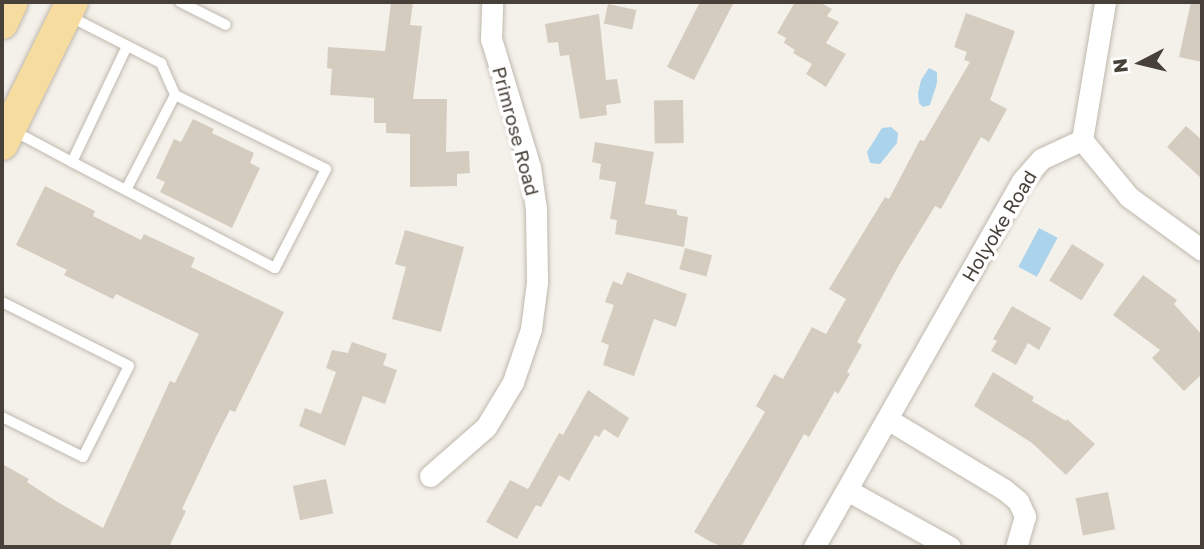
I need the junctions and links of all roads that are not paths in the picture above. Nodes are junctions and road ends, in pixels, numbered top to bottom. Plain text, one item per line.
1 (12, 2) edge
2 (180, 2) edge
3 (492, 2) edge
4 (1105, 2) edge
5 (59, 6) edge
6 (2, 23) edge
7 (226, 25) dead end
8 (127, 46) junction
9 (175, 95) junction
10 (4, 133) edge
11 (1083, 140) junction
12 (72, 162) junction
13 (125, 190) junction
14 (1202, 250) edge
15 (2, 302) edge
16 (2, 417) edge
17 (889, 420) junction
18 (430, 476) dead end
19 (846, 490) junction
20 (814, 547) edge
21 (950, 547) edge
22 (1017, 547) edge

1 - 6 main road
2 - 7 lane
3 - 18 street, Primrose Road
4 - 11 street
5 - 8 lane
5 - 10 main road
8 - 9 lane
8 - 12 lane
9 - 13 lane
9 - 13 lane
10 - 12 lane
11 - 14 street
11 - 17 street, Holyoke Road
12 - 13 lane
15 - 16 lane
17 - 19 street, Holyoke Road
17 - 22 street
19 - 20 street, Holyoke Road
19 - 21 street

